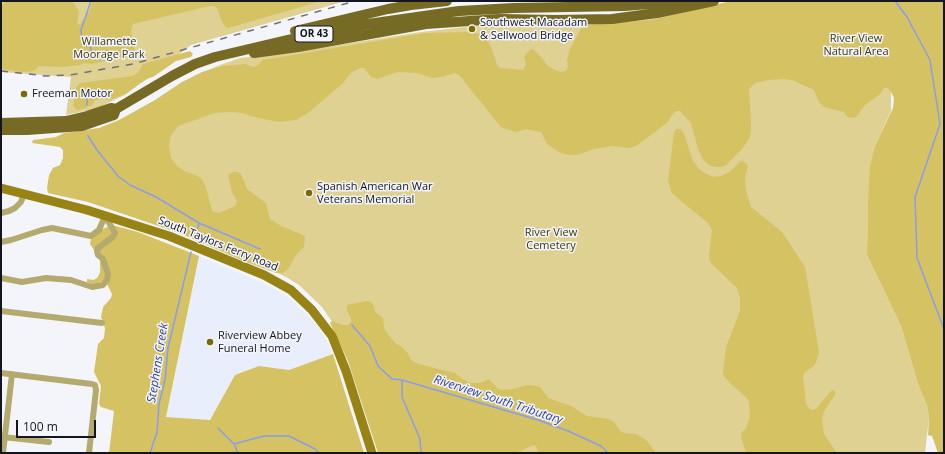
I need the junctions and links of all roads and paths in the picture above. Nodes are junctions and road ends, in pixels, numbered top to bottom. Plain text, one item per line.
1 (444, 1) edge
2 (501, 1) edge
3 (682, 1) edge
4 (714, 1) edge
5 (499, 18) junction
6 (260, 45) junction
7 (230, 53) junction
8 (116, 109) junction
9 (70, 120) junction
10 (1, 123) edge
11 (63, 128) junction
12 (1, 130) edge
13 (1, 188) edge
14 (24, 194) junction
15 (1, 213) edge
16 (105, 216) junction
17 (1, 242) edge
18 (1, 278) edge
19 (1, 311) edge
20 (102, 323) dead end
21 (1, 373) edge
22 (12, 374) junction
23 (3, 437) edge
24 (49, 442) dead end
25 (3, 453) edge
26 (90, 453) edge
27 (372, 453) edge

1 - 6 main road
2 - 5 main road
3 - 6 main road, OR 43
4 - 5 main road
5 - 7 main road
6 - 7 main road, OR 43
7 - 8 main road, OR 43
8 - 9 main road, OR 43
8 - 11 main road, OR 43
9 - 10 main road, OR 43
9 - 11 main road
11 - 12 main road, OR 43
13 - 14 main road, South Taylors Ferry Road
14 - 15 street
14 - 16 main road, South Taylors Ferry Road
16 - 17 street
16 - 18 street
16 - 27 main road, South Taylors Ferry Road
19 - 20 street
21 - 22 street
22 - 23 street
22 - 26 street
23 - 24 street
23 - 25 street

